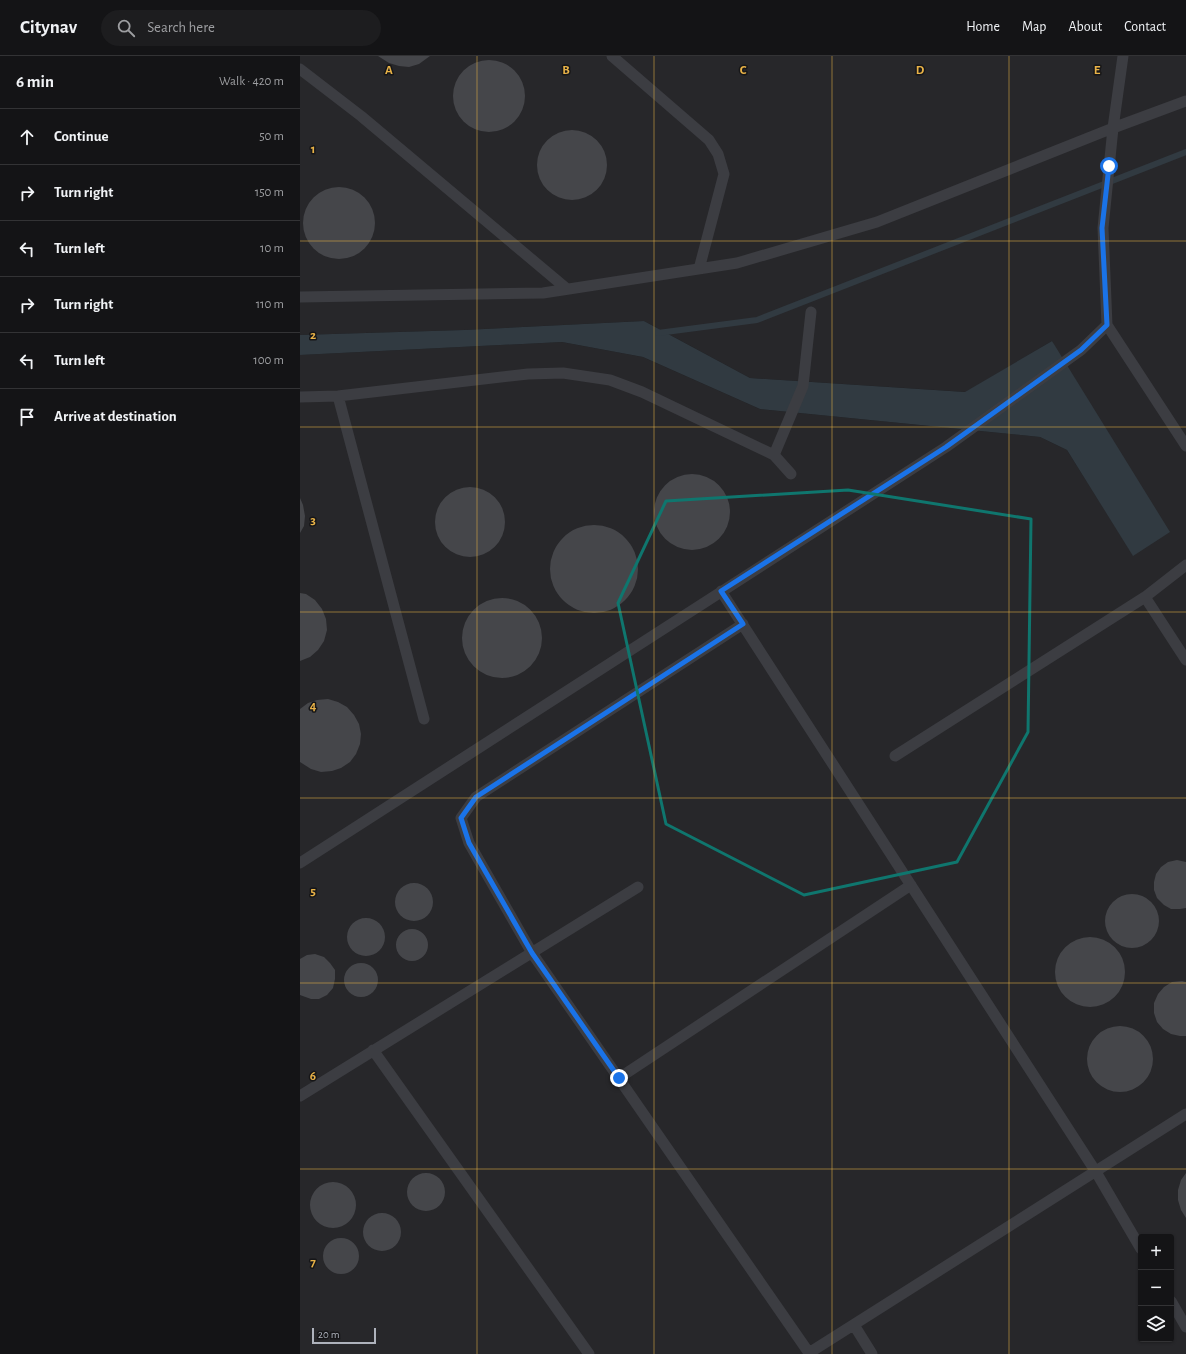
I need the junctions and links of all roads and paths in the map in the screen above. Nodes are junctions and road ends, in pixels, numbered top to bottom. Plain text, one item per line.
1 (612, 56) edge
2 (1123, 56) edge
3 (300, 70) edge
4 (1186, 101) edge
5 (1113, 128) junction
6 (699, 269) junction
7 (566, 289) junction
8 (300, 296) edge
9 (811, 312) dead end
10 (1107, 325) junction
11 (338, 396) junction
12 (300, 397) edge
13 (1186, 446) edge
14 (774, 455) junction
15 (791, 474) dead end
16 (1186, 565) edge
17 (721, 591) junction
18 (1145, 597) junction
19 (743, 624) junction
20 (1186, 660) edge
21 (424, 719) dead end
22 (895, 756) dead end
23 (300, 863) edge
24 (911, 886) junction
25 (638, 887) dead end
26 (532, 953) junction
27 (373, 1050) junction
28 (619, 1078) junction
29 (300, 1096) edge
30 (1186, 1114) edge
31 (1096, 1172) junction
32 (1138, 1244) edge
33 (1174, 1306) edge
34 (854, 1325) junction
35 (1186, 1327) edge
36 (589, 1354) edge
37 (809, 1354) edge
38 (872, 1354) edge

1 - 6 lane
2 - 5 lane
3 - 7 lane
4 - 5 lane
5 - 6 lane
5 - 10 lane
6 - 7 lane
7 - 8 lane
9 - 14 lane
10 - 13 lane
10 - 17 lane
11 - 12 lane
11 - 14 lane
11 - 21 lane
14 - 15 lane
16 - 18 lane
17 - 19 lane
17 - 23 lane
18 - 20 lane
18 - 22 lane
19 - 24 lane
19 - 26 lane
24 - 28 lane
24 - 31 lane
25 - 26 lane
26 - 27 lane
26 - 28 lane
27 - 29 lane
27 - 36 lane
28 - 37 lane
30 - 31 lane
31 - 32 lane
31 - 34 lane
33 - 35 lane
34 - 37 lane
34 - 38 lane

